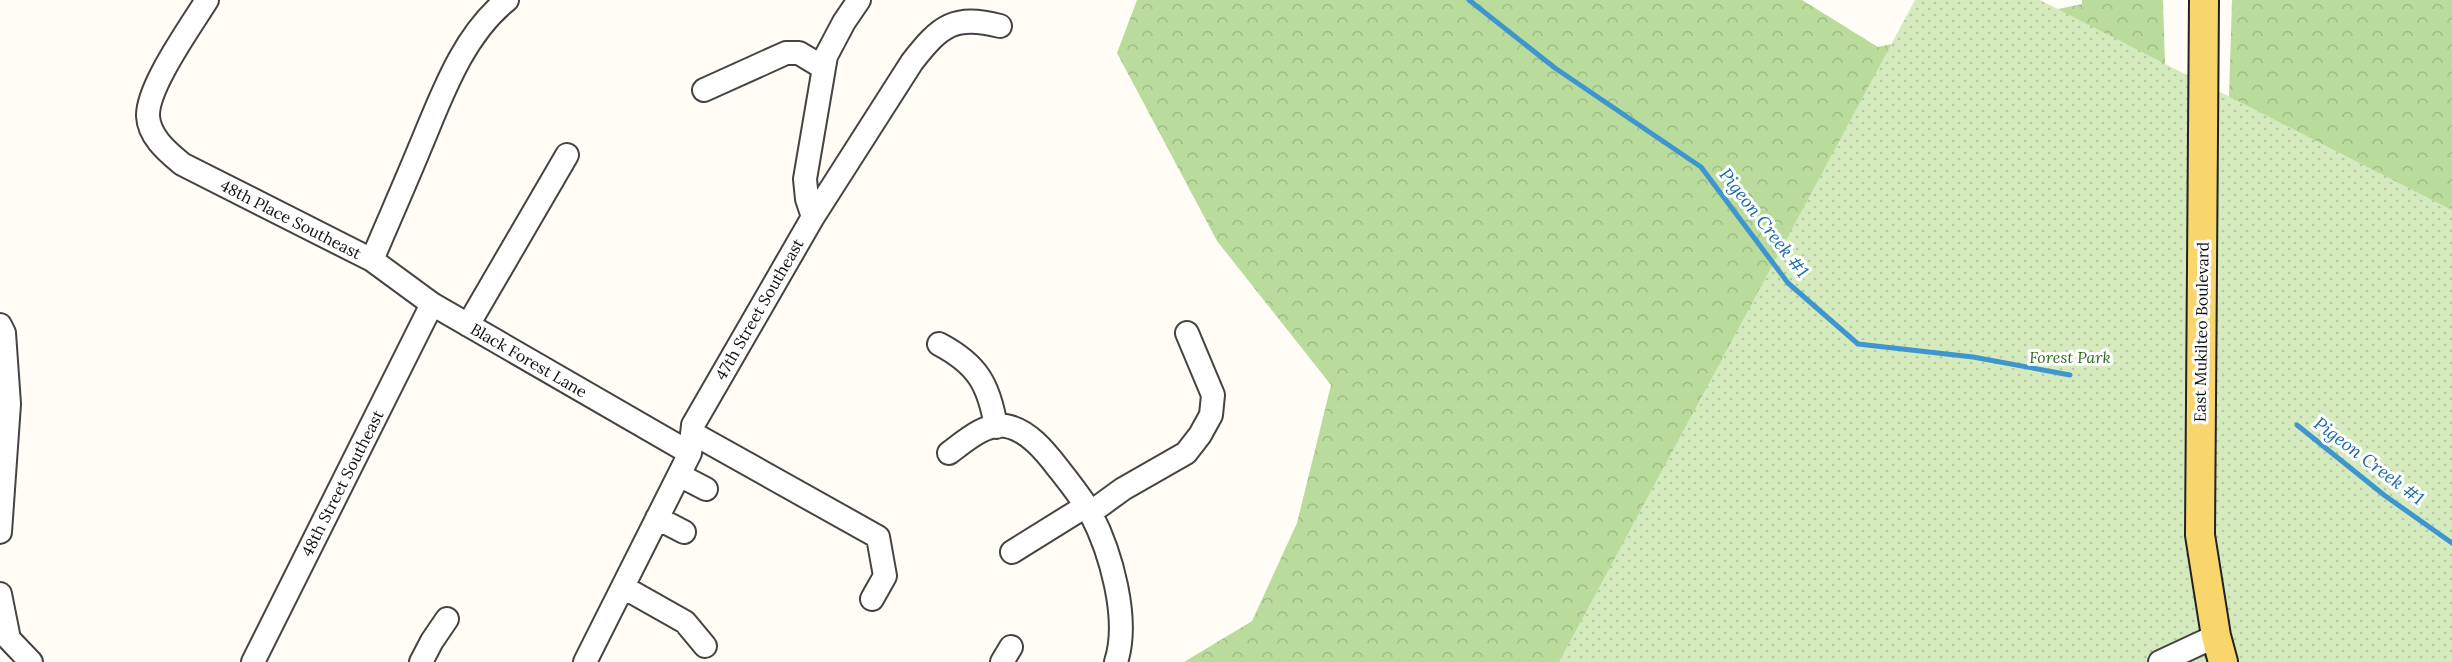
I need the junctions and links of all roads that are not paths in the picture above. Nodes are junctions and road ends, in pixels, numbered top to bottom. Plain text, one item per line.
1 (207, 0) edge
2 (507, 0) edge
3 (859, 0) edge
4 (2205, 0) edge
5 (1000, 26) dead end
6 (824, 68) junction
7 (704, 90) dead end
8 (567, 155) dead end
9 (813, 217) junction
10 (372, 260) junction
11 (432, 304) junction
12 (0, 325) edge
13 (468, 325) junction
14 (1187, 333) dead end
15 (939, 345) dead end
16 (996, 427) junction
17 (692, 443) junction
18 (949, 453) dead end
19 (679, 475) junction
20 (706, 489) dead end
21 (1088, 509) junction
22 (657, 518) junction
23 (0, 532) edge
24 (684, 532) dead end
25 (1012, 552) dead end
26 (623, 587) junction
27 (0, 594) edge
28 (872, 599) dead end
29 (447, 619) dead end
30 (705, 646) dead end
31 (2222, 655) edge
32 (31, 662) edge
33 (253, 662) edge
34 (422, 662) edge
35 (585, 662) edge
36 (1116, 662) edge
37 (2160, 662) edge

1 - 10 street, 48th Place Southeast
2 - 10 street, 48th Place Southeast
3 - 6 street
4 - 31 main road, East Mukilteo Boulevard
5 - 9 street, 47th Street Southeast
6 - 7 street
6 - 9 street
8 - 13 street
9 - 17 street, 47th Street Southeast
10 - 11 street, Black Forest Lane
11 - 13 street, Black Forest Lane
11 - 33 street, 48th Street Southeast
12 - 23 street
13 - 17 street, Black Forest Lane
14 - 21 street
15 - 16 street
16 - 18 street
16 - 21 street
17 - 19 street, 47th Street Southeast
17 - 28 street, Black Forest Lane
19 - 20 street
19 - 22 street, 47th Street Southeast
21 - 25 street
21 - 36 street
22 - 24 street
22 - 26 street, 47th Street Southeast
26 - 30 street
26 - 35 street, 47th Street Southeast
27 - 32 street
29 - 34 street
31 - 37 street

